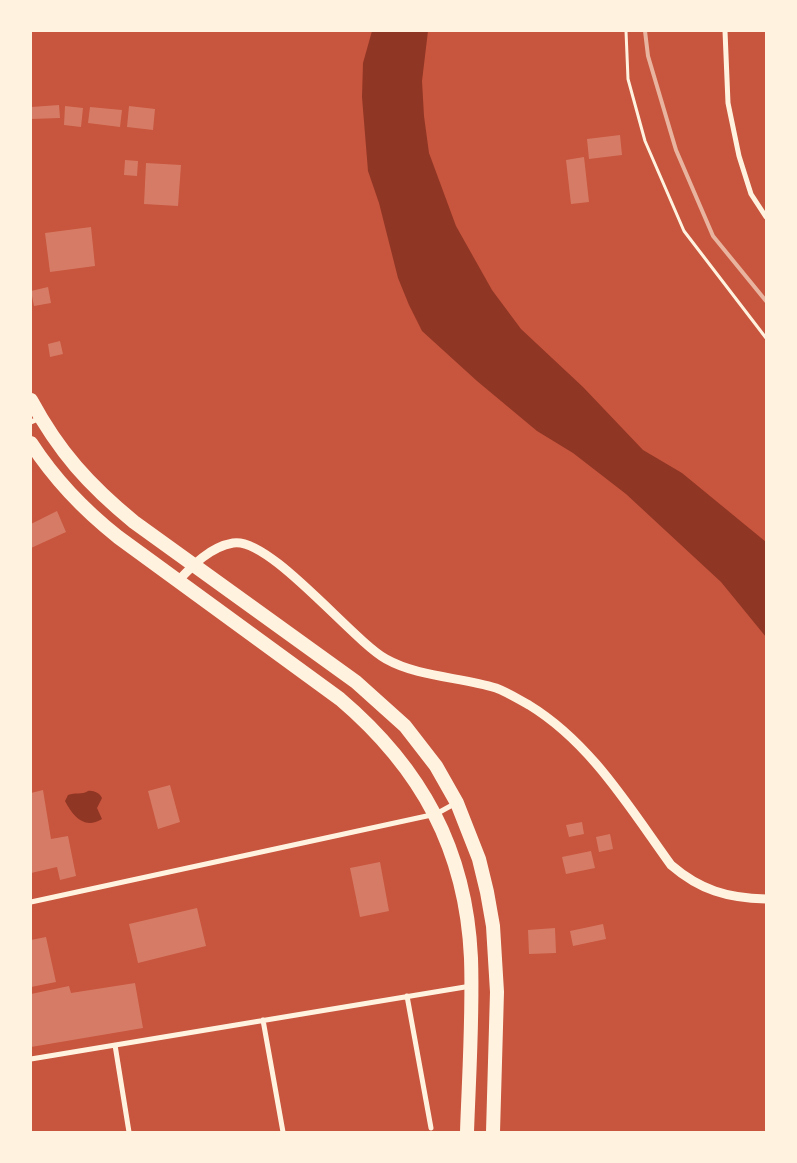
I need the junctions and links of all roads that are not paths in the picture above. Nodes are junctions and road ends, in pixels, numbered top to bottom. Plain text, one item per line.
1 (725, 31) edge
2 (766, 217) edge
3 (31, 400) edge
4 (36, 420) edge
5 (31, 443) edge
6 (194, 564) junction
7 (178, 581) junction
8 (457, 802) junction
9 (436, 814) junction
10 (766, 899) edge
11 (31, 902) edge
12 (471, 986) junction
13 (407, 996) junction
14 (263, 1020) junction
15 (116, 1045) junction
16 (31, 1059) edge
17 (430, 1128) dead end
18 (129, 1132) edge
19 (283, 1132) edge
20 (467, 1132) edge
21 (494, 1132) edge

1 - 2 street
3 - 4 highway
4 - 6 highway
5 - 7 highway
6 - 7 street
6 - 8 highway
6 - 10 street
7 - 9 highway
8 - 9 street
8 - 21 highway
9 - 11 street
9 - 12 highway
12 - 13 street
12 - 20 highway
13 - 14 street
13 - 17 street
14 - 15 street
14 - 19 street
15 - 16 street
15 - 18 street

